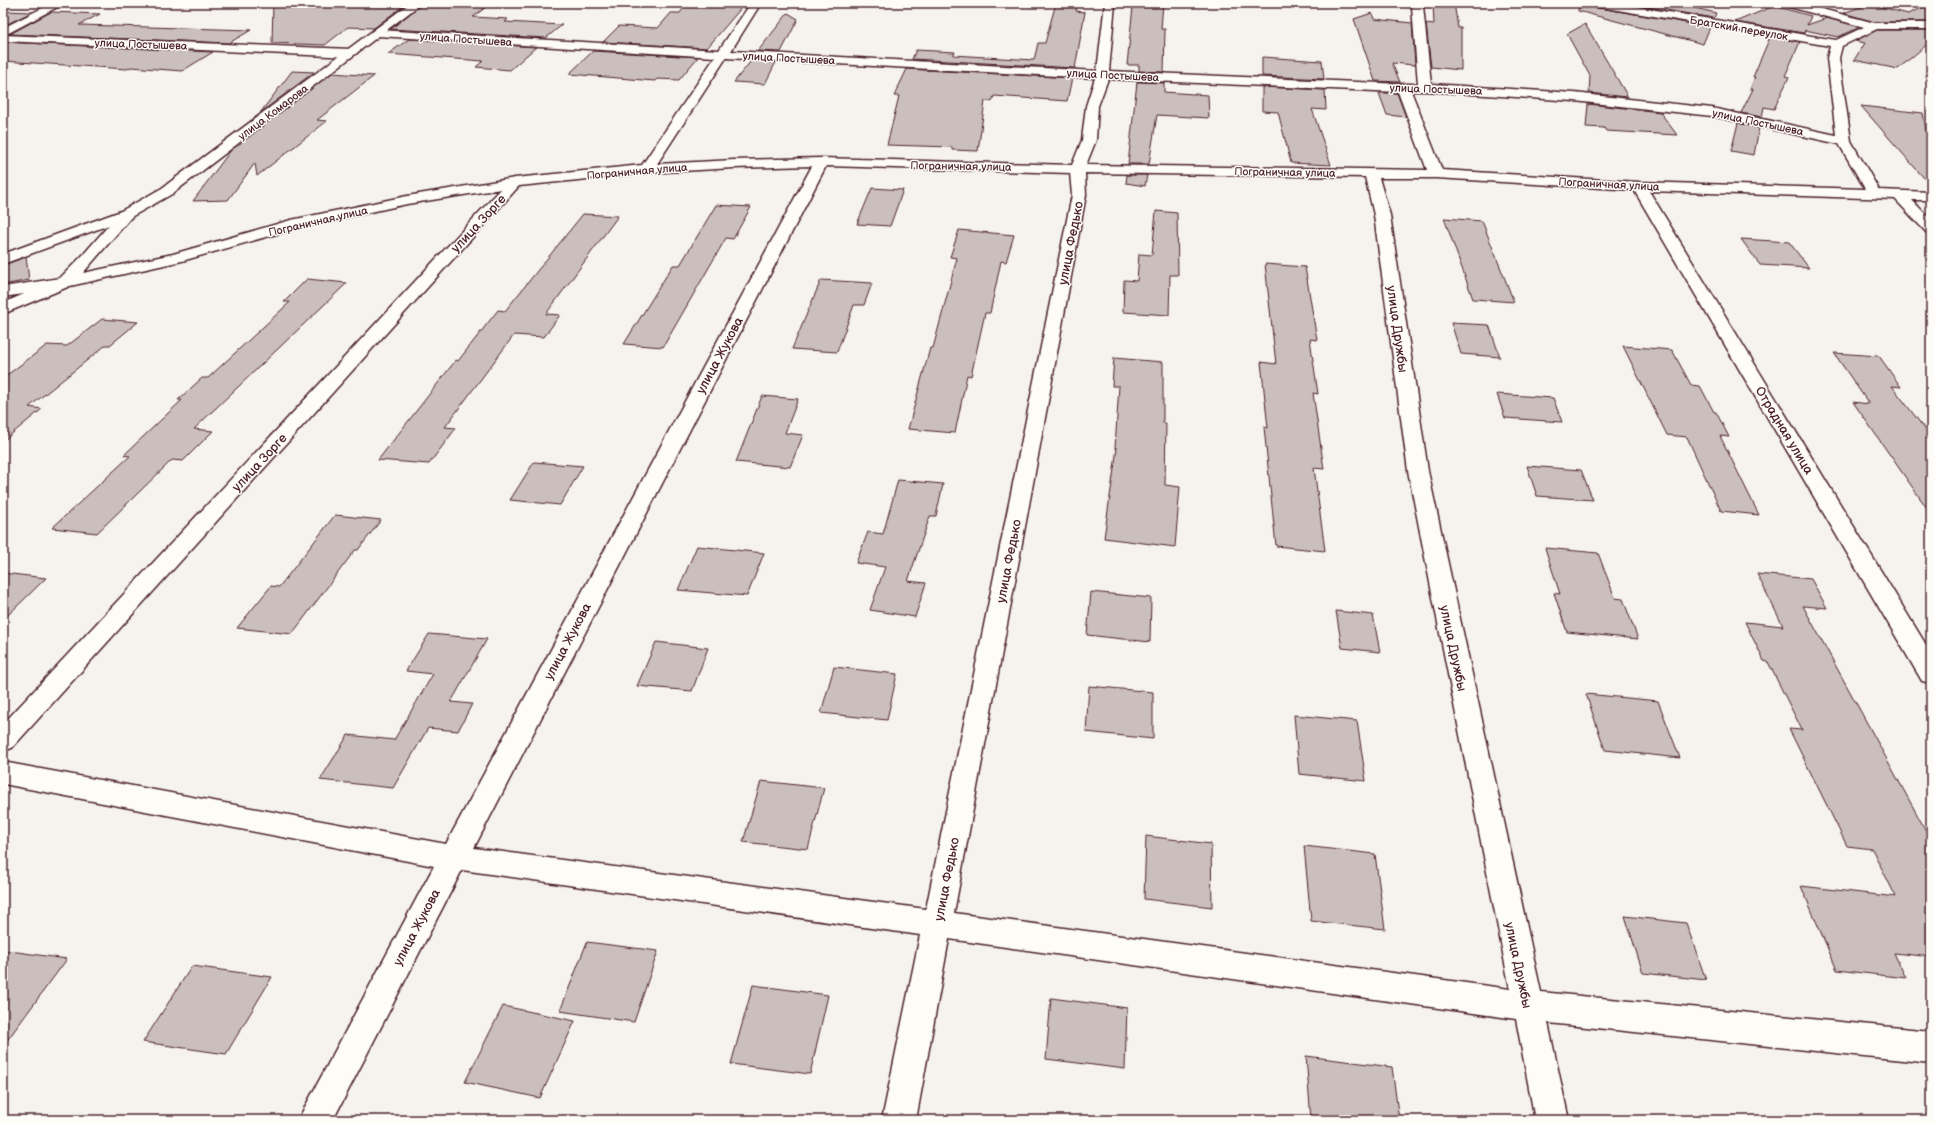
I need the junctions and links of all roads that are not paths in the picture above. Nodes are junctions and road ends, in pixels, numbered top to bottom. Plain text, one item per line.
1 (60, 3) edge
2 (417, 3) edge
3 (756, 3) edge
4 (1110, 3) edge
5 (1414, 3) edge
6 (1594, 3) edge
7 (1786, 3) edge
8 (1875, 26) junction
9 (1931, 26) edge
10 (3, 32) edge
11 (378, 33) junction
12 (3, 38) edge
13 (1837, 44) junction
14 (351, 53) junction
15 (721, 54) junction
16 (1103, 74) junction
17 (1425, 87) junction
18 (1403, 88) junction
19 (1844, 140) junction
20 (821, 162) junction
21 (647, 169) junction
22 (1077, 169) junction
23 (1371, 173) junction
24 (1436, 174) junction
25 (515, 182) junction
26 (1639, 186) junction
27 (1874, 193) junction
28 (1898, 194) junction
29 (1931, 196) edge
30 (126, 214) junction
31 (1931, 229) edge
32 (3, 259) edge
33 (64, 282) junction
34 (3, 292) edge
35 (3, 309) edge
36 (1931, 674) edge
37 (3, 741) edge
38 (3, 773) edge
39 (453, 857) junction
40 (937, 925) junction
41 (1528, 1006) junction
42 (1931, 1047) edge
43 (314, 1120) edge
44 (899, 1120) edge
45 (1552, 1120) edge

1 - 10 street
2 - 11 street, улица Комарова
3 - 15 street
4 - 16 street, улица Федько
5 - 17 street
6 - 13 street, Братский переулок
7 - 8 street
8 - 9 street
8 - 13 street
11 - 14 street, улица Комарова
11 - 15 street, улица Постышева
12 - 14 street, улица Постышева
13 - 19 street
14 - 30 street, улица Комарова
15 - 16 street, улица Постышева
15 - 21 street
16 - 18 street, улица Постышева
16 - 22 street, улица Федько
17 - 18 street, улица Постышева
17 - 19 street, улица Постышева
18 - 24 street
19 - 27 street
20 - 21 street, Пограничная улица
20 - 22 street, Пограничная улица
20 - 39 street, улица Жукова
21 - 25 street, Пограничная улица
22 - 23 street, Пограничная улица
22 - 40 street, улица Федько
23 - 24 street, Пограничная улица
23 - 41 street, улица Дружбы
24 - 26 street, Пограничная улица
25 - 33 street, Пограничная улица
25 - 37 street, улица Зорге
26 - 27 street, Пограничная улица
26 - 36 street, Отрадная улица
27 - 28 street, Пограничная улица
28 - 29 street, Пограничная улица
28 - 31 street
30 - 32 street, улица Комарова
30 - 33 street, улица Комарова
33 - 34 street, Пограничная улица
33 - 35 street, улица Комарова
38 - 39 street
39 - 40 street
39 - 43 street, улица Жукова
40 - 41 street
40 - 44 street, улица Федько
41 - 42 street
41 - 45 street, улица Дружбы

